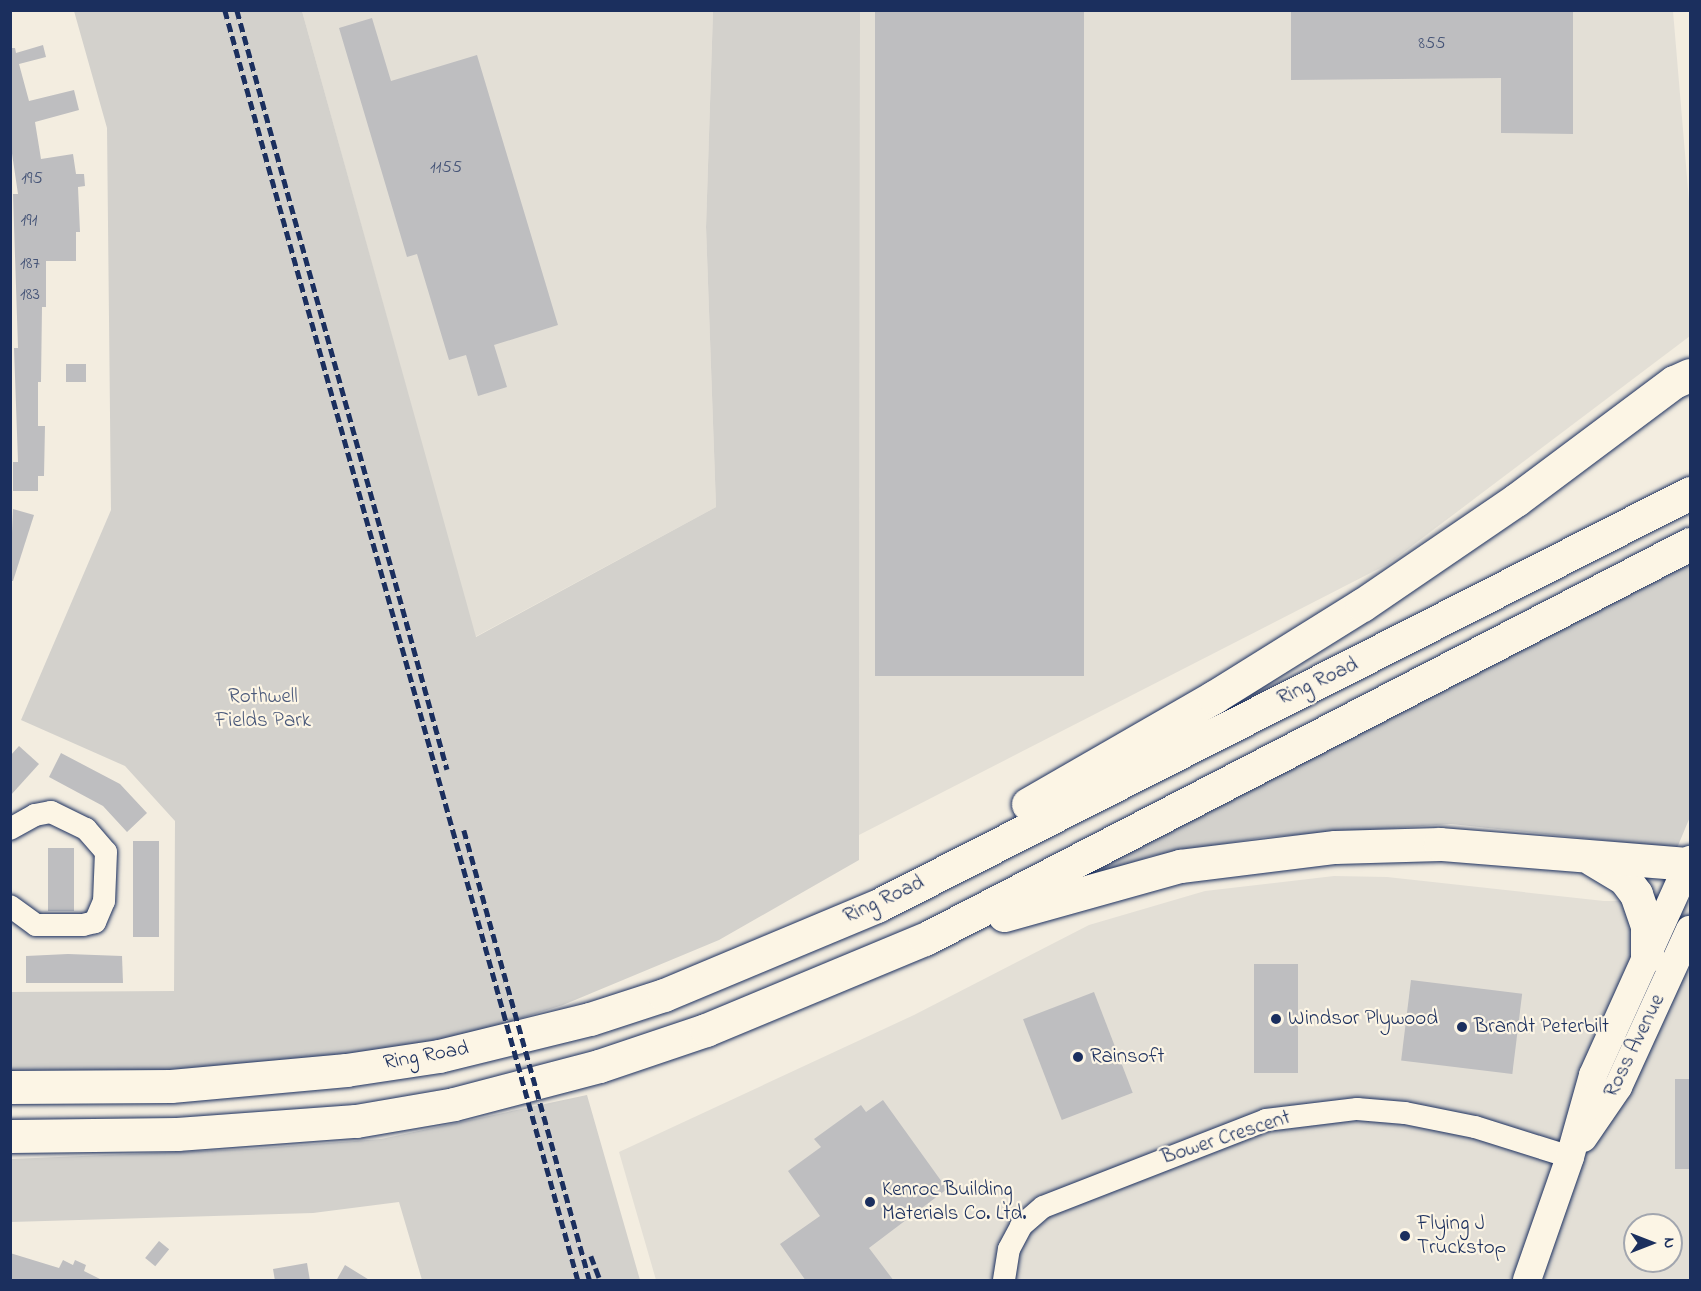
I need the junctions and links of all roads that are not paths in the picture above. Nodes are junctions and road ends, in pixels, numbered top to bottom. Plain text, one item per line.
1 (1690, 375) edge
2 (1690, 493) edge
3 (1690, 544) edge
4 (10, 829) edge
5 (1592, 859) junction
6 (1690, 863) edge
7 (10, 906) edge
8 (1690, 930) edge
9 (925, 939) junction
10 (1647, 956) junction
11 (734, 965) junction
12 (10, 1087) edge
13 (10, 1136) edge
14 (1570, 1157) junction
15 (1004, 1281) edge
16 (1527, 1281) edge

1 - 11 highway
2 - 11 highway, Ring Road
3 - 9 highway
4 - 7 street
5 - 6 highway
5 - 9 highway
5 - 10 highway
6 - 10 main road, Ross Avenue
8 - 14 main road, Ross Avenue
9 - 13 highway
10 - 14 main road, Ross Avenue
11 - 12 highway, Ring Road
14 - 15 street, Bower Crescent
14 - 16 main road, Ross Avenue

